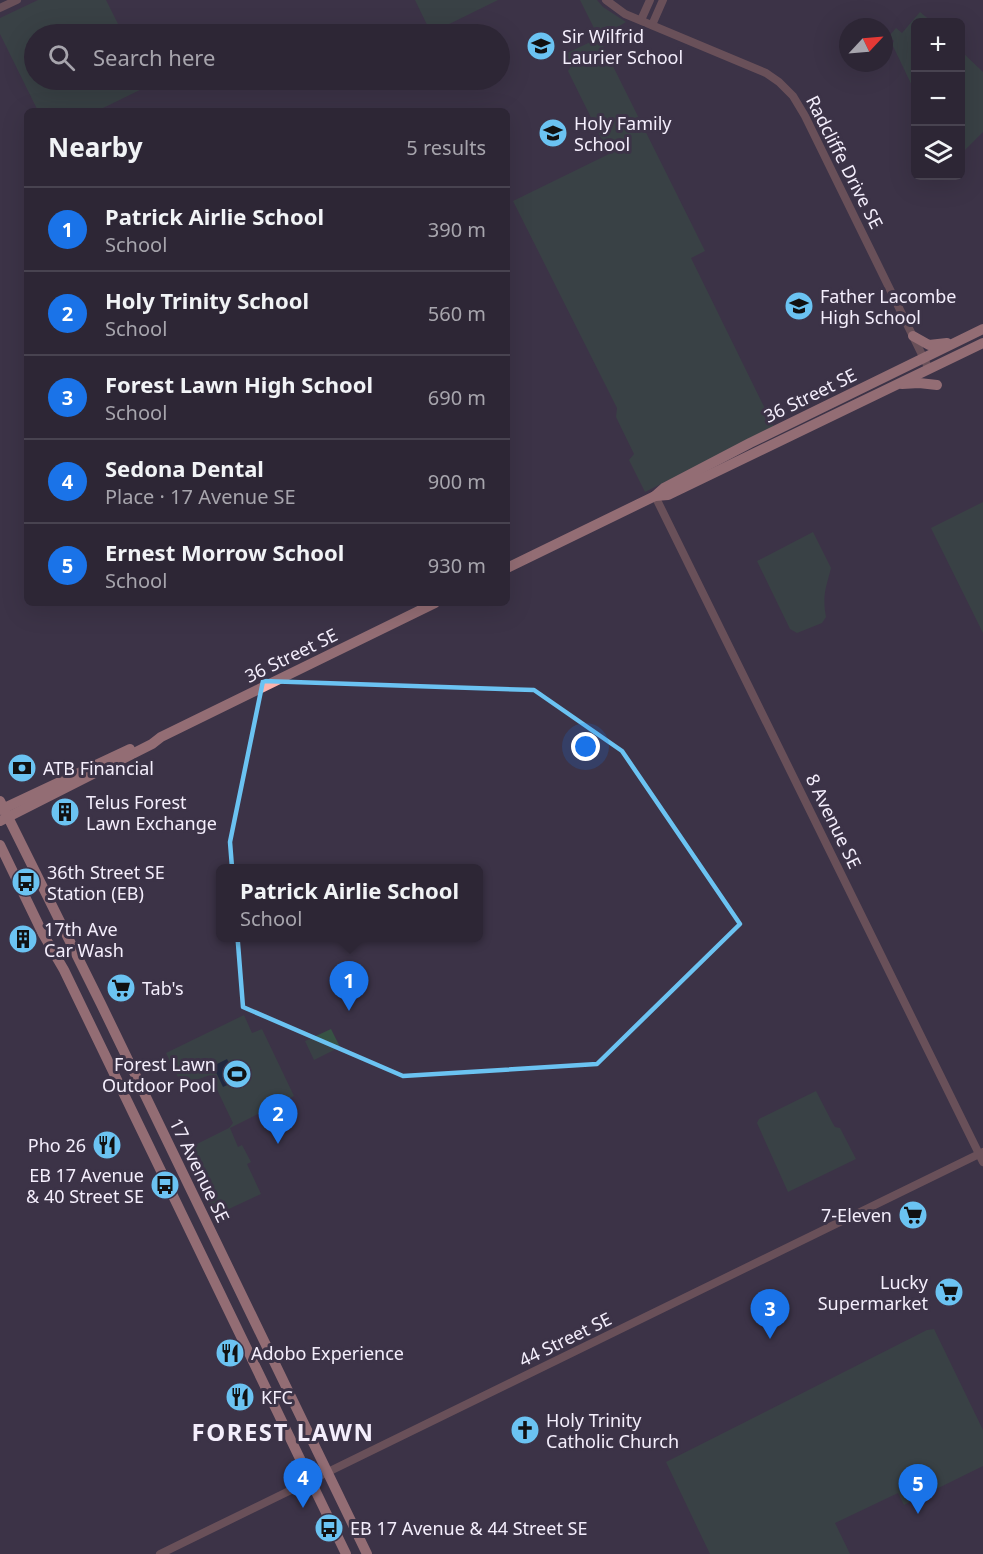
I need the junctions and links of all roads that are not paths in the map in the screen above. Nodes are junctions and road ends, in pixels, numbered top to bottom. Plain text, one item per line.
1 (17, 0) edge
2 (606, 0) edge
3 (650, 0) edge
4 (663, 0) edge
5 (0, 8) edge
6 (641, 20) junction
7 (652, 25) junction
8 (983, 329) edge
9 (913, 336) junction
10 (959, 341) junction
11 (983, 343) edge
12 (924, 358) junction
13 (929, 369) junction
14 (896, 385) junction
15 (937, 385) dead end
16 (655, 496) junction
17 (510, 567) edge
18 (429, 606) edge
19 (2, 812) edge
20 (0, 845) edge
21 (982, 1156) edge
22 (327, 1472) junction
23 (310, 1480) junction
24 (160, 1554) edge
25 (346, 1554) edge
26 (367, 1554) edge

1 - 5 street
2 - 6 street, Radcliffe Drive SE
3 - 6 street
4 - 7 street
6 - 7 street, Radcliffe Drive SE
7 - 9 street, Radcliffe Drive SE
8 - 10 main road, 36 Street SE
9 - 10 main road
9 - 12 street, Radcliffe Drive SE
10 - 12 main road, 36 Street SE
11 - 13 main road, 36 Street SE
12 - 13 street, Radcliffe Drive SE
12 - 16 main road, 36 Street SE
13 - 14 main road, 36 Street SE
14 - 15 main road
14 - 16 main road, 36 Street SE
16 - 17 main road, 36 Street SE
16 - 21 street, 8 Avenue SE
18 - 19 main road, 36 Street SE
19 - 22 main road, 17 Avenue SE
20 - 23 main road, 17 Avenue SE
21 - 22 street, 44 Street SE
22 - 23 street, 44 Street SE
22 - 26 main road, 17 Avenue SE
23 - 24 street, 44 Street SE
23 - 25 main road, 17 Avenue SE

